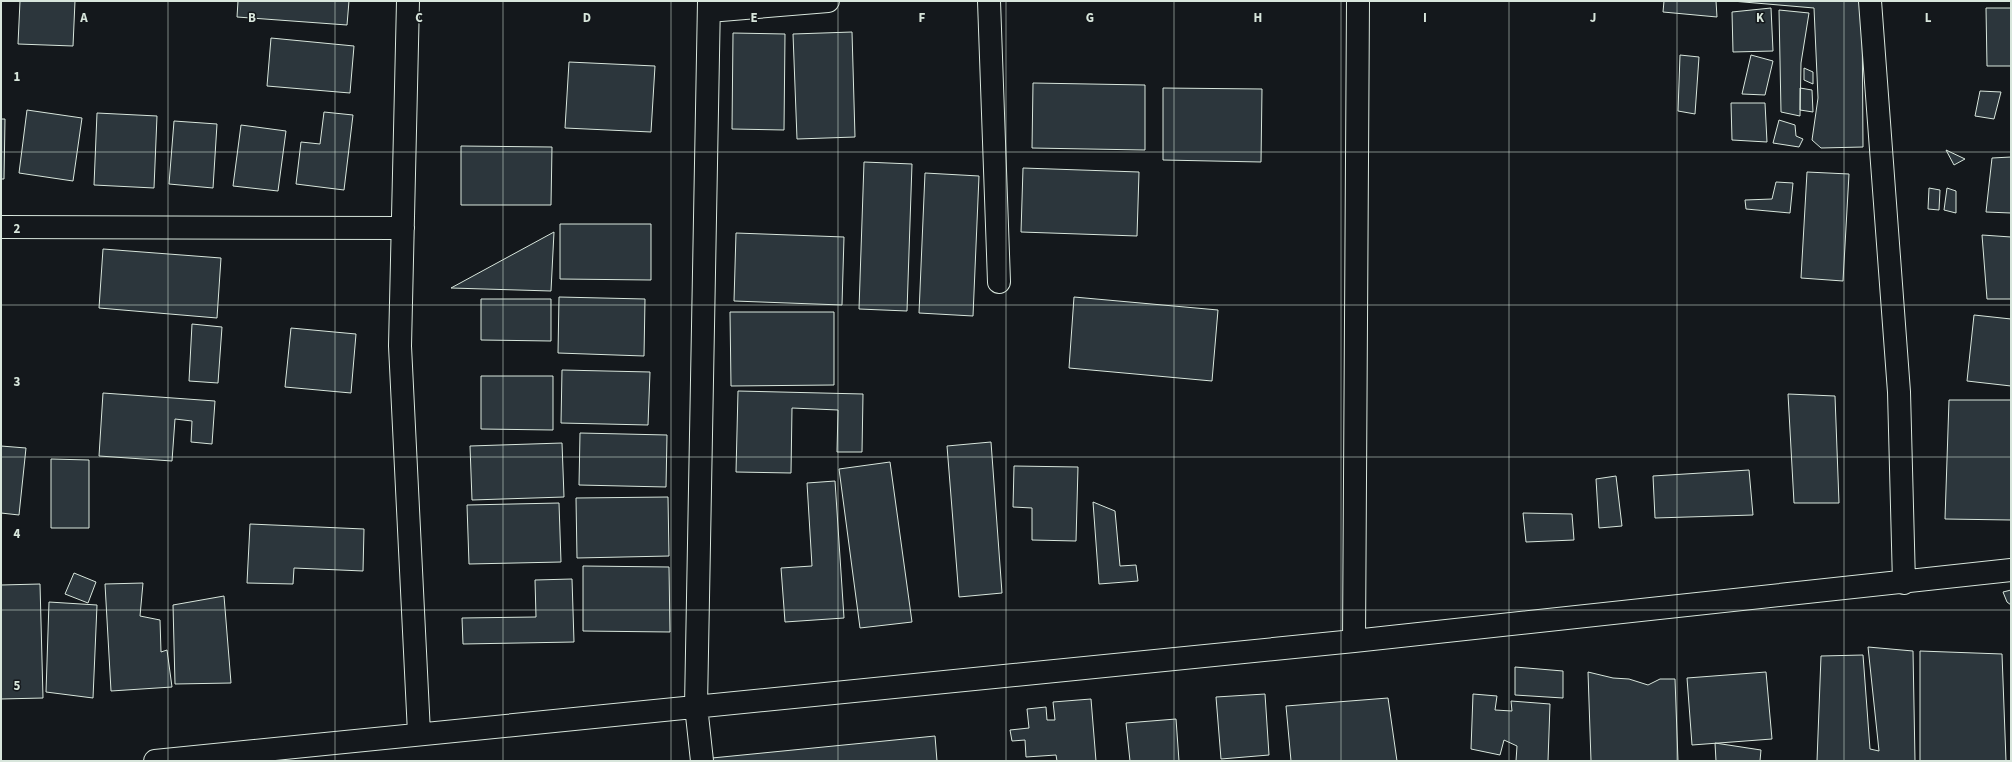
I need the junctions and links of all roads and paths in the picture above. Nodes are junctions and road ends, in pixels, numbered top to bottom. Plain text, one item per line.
1 (408, 1) edge
2 (828, 1) edge
3 (990, 1) edge
4 (1358, 1) edge
5 (1870, 1) edge
6 (709, 6) edge
7 (1, 228) edge
8 (403, 228) junction
9 (999, 282) dead end
10 (2011, 570) edge
11 (1904, 583) junction
12 (1354, 641) junction
13 (696, 706) junction
14 (419, 733) junction
15 (155, 761) edge
16 (702, 761) edge

1 - 8 street
2 - 6 street
3 - 9 street
4 - 12 street
5 - 11 street
6 - 13 street
7 - 8 street
8 - 14 street
10 - 11 street
11 - 12 street
12 - 13 street
13 - 14 street
13 - 16 street
14 - 15 street

